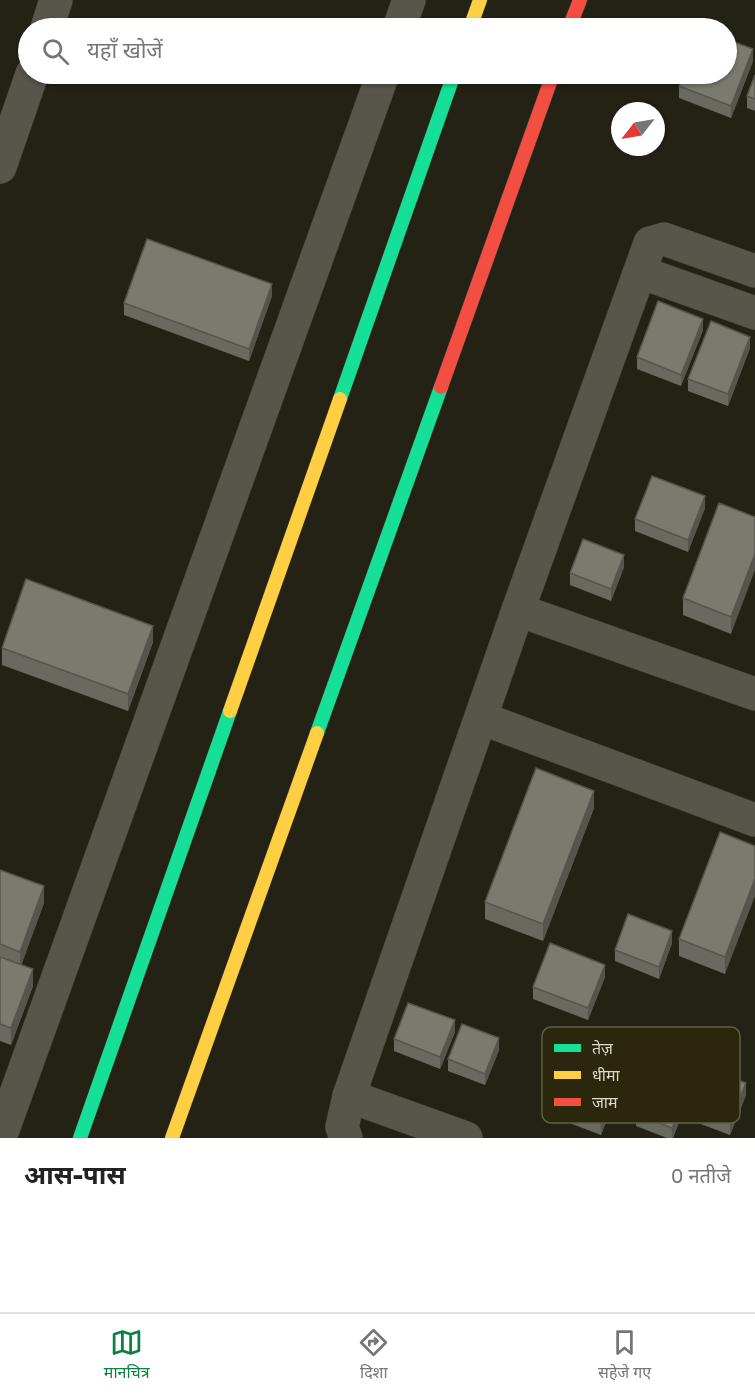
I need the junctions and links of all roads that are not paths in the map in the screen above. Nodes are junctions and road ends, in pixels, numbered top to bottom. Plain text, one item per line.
1 (56, 0) edge
2 (409, 0) edge
3 (480, 0) edge
4 (580, 0) edge
5 (50, 18) edge
6 (403, 18) edge
7 (474, 18) edge
8 (573, 18) edge
9 (29, 84) edge
10 (379, 84) edge
11 (450, 84) edge
12 (549, 84) edge
13 (0, 168) edge
14 (640, 272) junction
15 (755, 272) edge
16 (755, 313) edge
17 (518, 610) junction
18 (755, 694) edge
19 (481, 718) junction
20 (755, 820) edge
21 (349, 1096) junction
22 (0, 1138) edge
23 (80, 1138) edge
24 (172, 1138) edge
25 (346, 1138) edge
26 (466, 1138) edge

1 - 5 street
2 - 6 street
3 - 7 street
4 - 8 street
9 - 13 street
10 - 22 street
11 - 23 street
12 - 24 street
14 - 15 street
14 - 16 street
14 - 17 street
17 - 18 street
17 - 19 street
19 - 20 street
19 - 21 street
21 - 25 street
21 - 26 street

